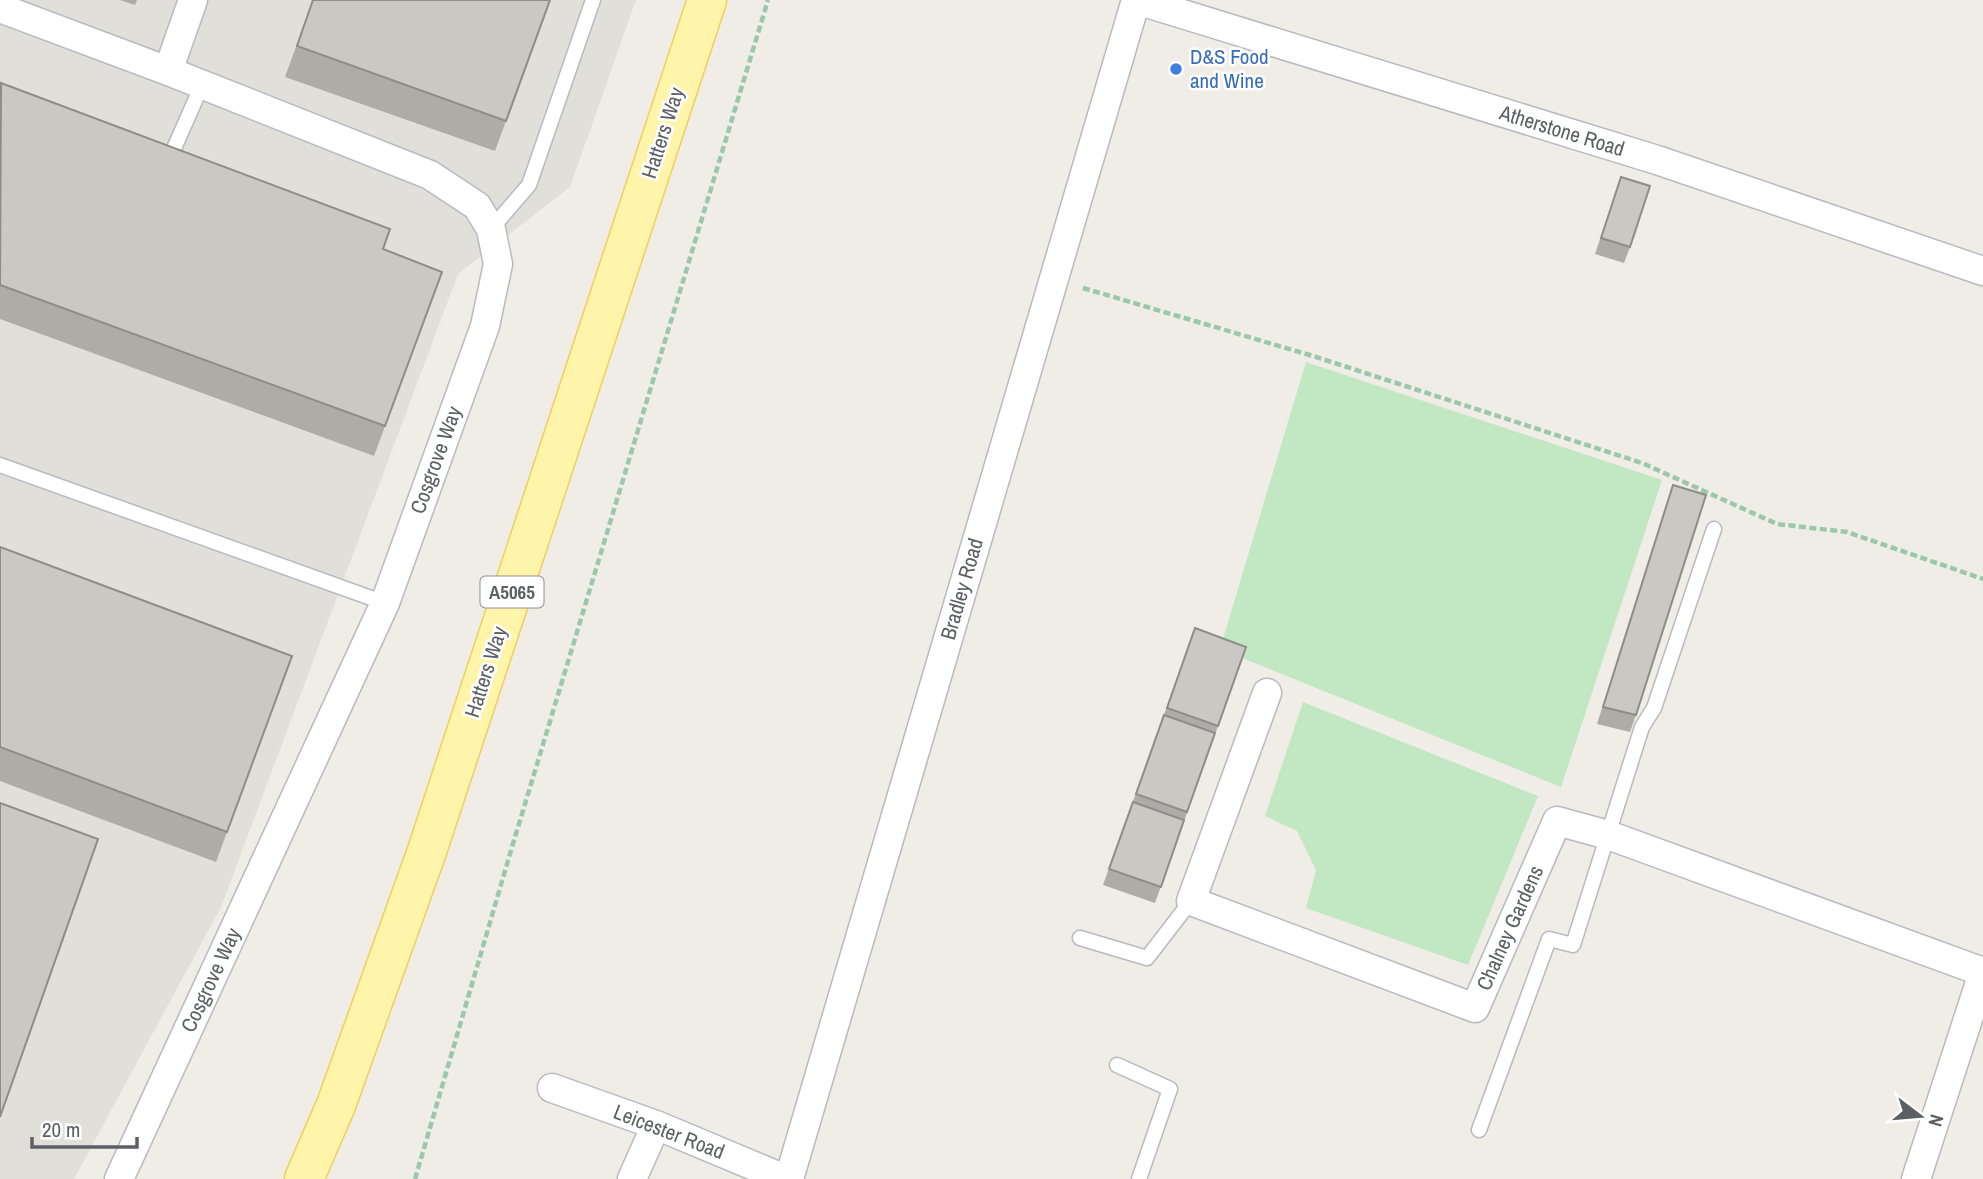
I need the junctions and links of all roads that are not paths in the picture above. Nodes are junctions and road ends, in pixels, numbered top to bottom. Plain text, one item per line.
1 (193, 0) edge
2 (593, 0) edge
3 (707, 0) edge
4 (1137, 0) edge
5 (0, 8) edge
6 (168, 71) junction
7 (202, 85) junction
8 (173, 153) edge
9 (491, 229) junction
10 (1983, 271) edge
11 (0, 465) edge
12 (1714, 529) dead end
13 (385, 603) junction
14 (1267, 693) dead end
15 (1608, 835) junction
16 (1191, 901) junction
17 (1080, 937) dead end
18 (1983, 973) edge
19 (1117, 1065) dead end
20 (552, 1088) dead end
21 (656, 1125) junction
22 (1479, 1130) dead end
23 (119, 1179) edge
24 (304, 1179) edge
25 (632, 1179) edge
26 (787, 1179) edge
27 (1139, 1179) edge
28 (1916, 1179) edge

1 - 6 street
2 - 9 lane
3 - 24 main road, Hatters Way / A5065
4 - 10 street, Atherstone Road
4 - 26 street, Bradley Road
5 - 6 street, Cosgrove Way
6 - 7 street, Cosgrove Way
7 - 8 lane
7 - 9 street, Cosgrove Way
9 - 13 street, Cosgrove Way
11 - 13 lane
12 - 15 lane
13 - 23 street, Cosgrove Way
14 - 16 street
15 - 16 street, Chalney Gardens
15 - 18 street, Chalney Gardens
15 - 22 lane
16 - 17 lane
18 - 28 street
19 - 27 lane
20 - 21 street, Leicester Road
21 - 25 street
21 - 26 street, Leicester Road

